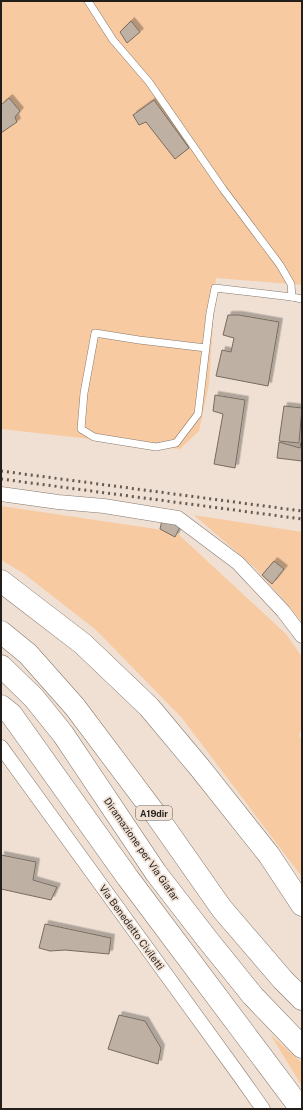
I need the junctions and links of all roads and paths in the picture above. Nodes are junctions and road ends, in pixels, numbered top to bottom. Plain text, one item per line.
1 (88, 1) edge
2 (292, 297) junction
3 (302, 299) edge
4 (206, 348) junction
5 (1, 494) edge
6 (1, 581) edge
7 (1, 632) edge
8 (302, 636) edge
9 (1, 666) edge
10 (1, 706) edge
11 (1, 747) edge
12 (302, 905) edge
13 (302, 999) edge
14 (302, 1047) edge
15 (263, 1109) edge
16 (301, 1109) edge

1 - 2 lane
2 - 3 lane
2 - 4 lane
4 - 4 lane
5 - 8 street
6 - 12 highway
7 - 13 highway, A19dir
9 - 14 highway, Diramazione per Via Giafar / A19dir
10 - 16 highway
11 - 15 street, Via Benedetto Civiletti

